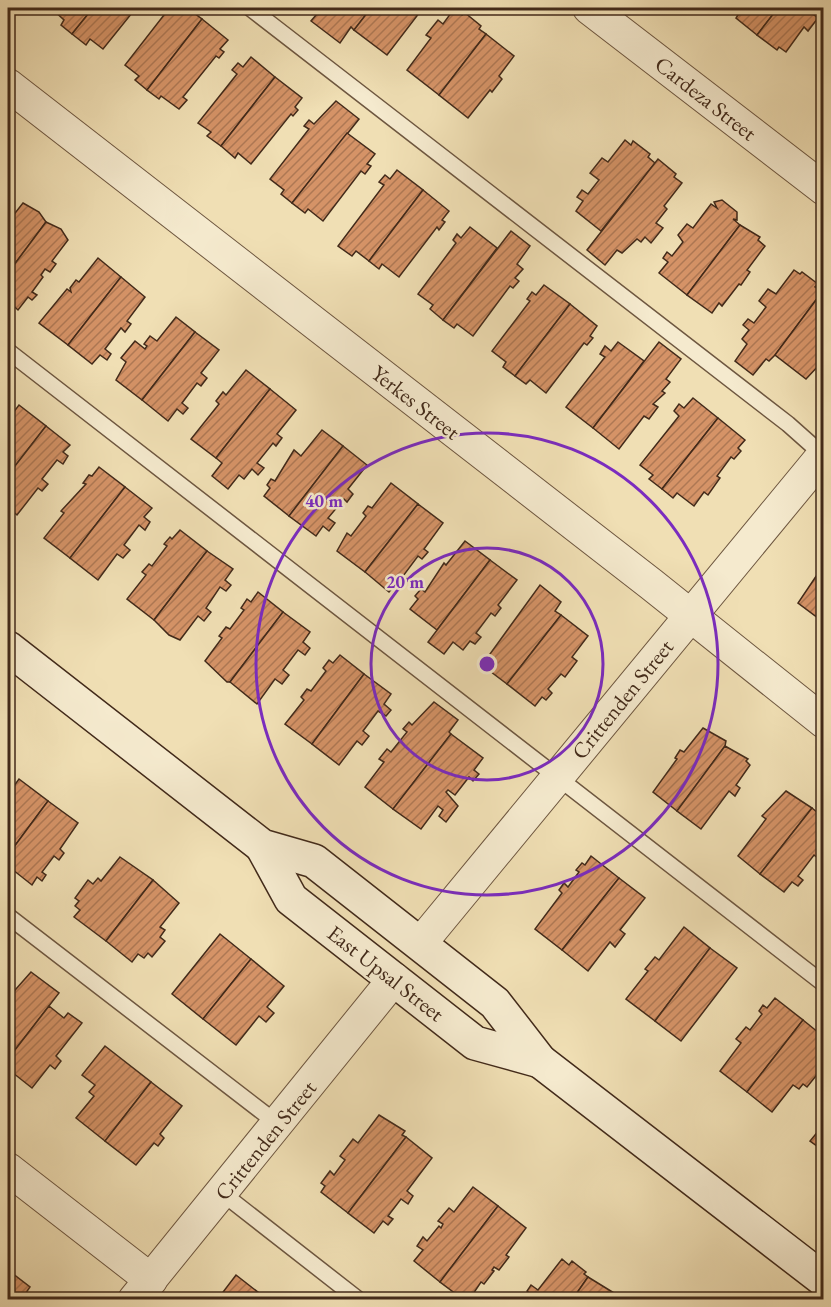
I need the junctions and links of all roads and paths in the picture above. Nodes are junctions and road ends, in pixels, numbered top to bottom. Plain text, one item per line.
1 (250, 8) edge
2 (589, 8) edge
3 (8, 85) edge
4 (824, 189) edge
5 (8, 351) edge
6 (823, 455) edge
7 (690, 616) junction
8 (8, 648) edge
9 (824, 722) edge
10 (557, 778) junction
11 (262, 846) junction
12 (8, 916) edge
13 (420, 944) junction
14 (394, 979) junction
15 (824, 984) edge
16 (540, 1060) junction
17 (278, 1125) junction
18 (8, 1169) edge
19 (222, 1194) junction
20 (824, 1280) edge
21 (143, 1289) edge
22 (359, 1299) edge

1 - 6 lane
2 - 4 street, Cardeza Street
3 - 7 street, Yerkes Street
5 - 10 lane
6 - 7 street, Crittenden Street
7 - 9 street, Yerkes Street
7 - 10 street, Crittenden Street
8 - 11 street, East Upsal Street
10 - 13 street, Crittenden Street
10 - 15 lane
11 - 13 street, East Upsal Street
11 - 14 street, East Upsal Street
12 - 17 lane
13 - 16 street, East Upsal Street
14 - 16 street, East Upsal Street
14 - 17 street, Crittenden Street
16 - 20 street, East Upsal Street
17 - 19 street, Crittenden Street
18 - 21 street
19 - 21 street, Crittenden Street
19 - 22 lane

